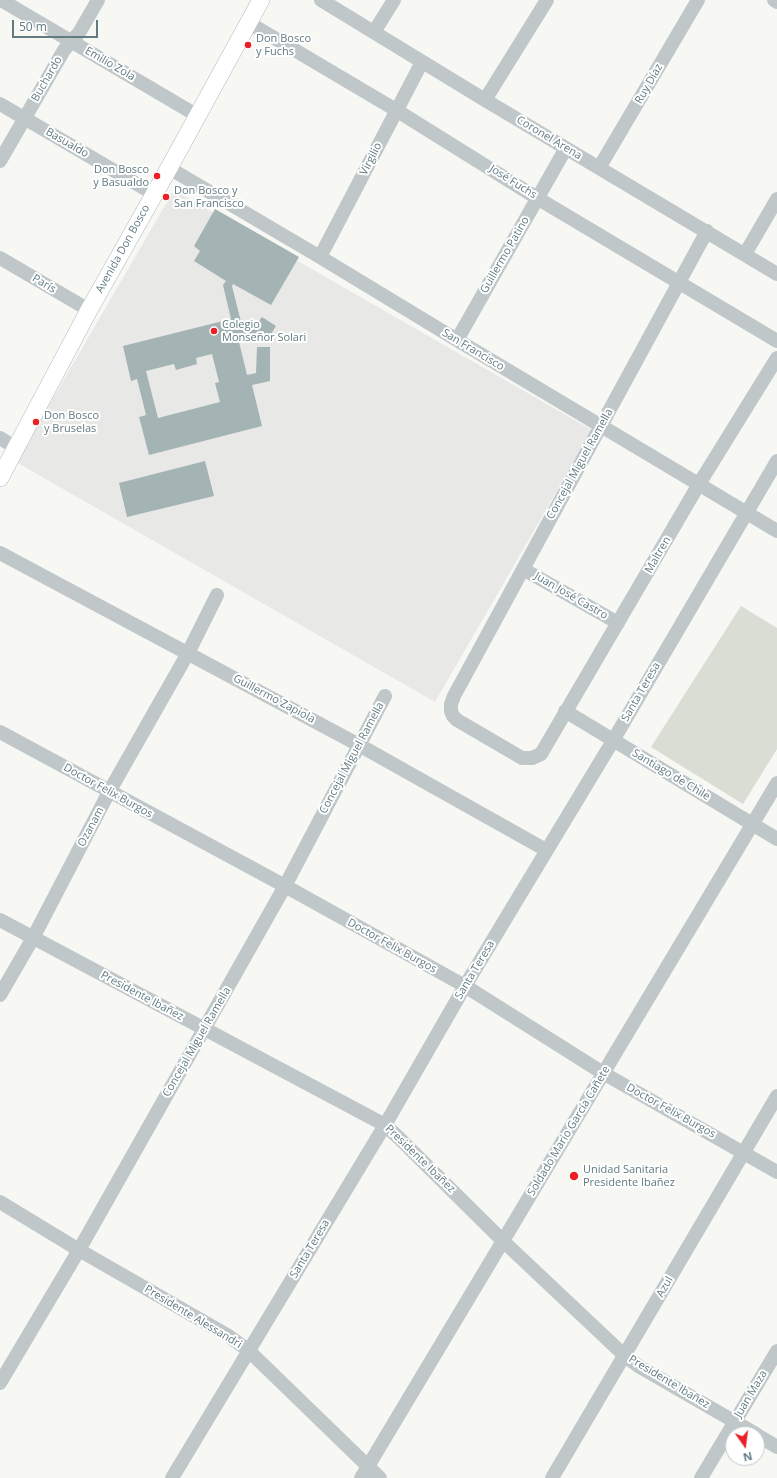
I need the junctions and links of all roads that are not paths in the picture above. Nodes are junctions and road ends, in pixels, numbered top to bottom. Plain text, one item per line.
1 (1, 0) edge
2 (98, 0) edge
3 (261, 0) edge
4 (321, 0) edge
5 (394, 0) edge
6 (547, 0) edge
7 (698, 0) edge
8 (774, 0) edge
9 (777, 2) edge
10 (249, 23) junction
11 (374, 32) junction
12 (71, 42) junction
13 (422, 62) junction
14 (485, 100) junction
15 (0, 104) edge
16 (396, 110) junction
17 (198, 116) junction
18 (24, 118) junction
19 (566, 148) junction
20 (0, 161) edge
21 (169, 168) junction
22 (599, 168) junction
23 (154, 194) junction
24 (537, 198) junction
25 (777, 199) edge
26 (707, 231) junction
27 (745, 254) junction
28 (320, 257) junction
29 (0, 258) edge
30 (777, 274) edge
31 (679, 283) junction
32 (89, 310) junction
33 (457, 340) junction
34 (777, 341) edge
35 (777, 358) edge
36 (601, 426) junction
37 (0, 438) edge
38 (16, 448) junction
39 (777, 461) edge
40 (0, 478) edge
41 (699, 484) junction
42 (747, 513) junction
43 (777, 531) edge
44 (0, 553) edge
45 (523, 569) junction
46 (217, 595) dead end
47 (618, 623) junction
48 (188, 653) junction
49 (385, 696) dead end
50 (565, 711) junction
51 (0, 732) edge
52 (614, 739) junction
53 (359, 745) junction
54 (541, 754) joint
55 (777, 783) edge
56 (109, 792) junction
57 (752, 824) junction
58 (777, 839) edge
59 (546, 850) junction
60 (285, 886) junction
61 (0, 920) edge
62 (33, 938) junction
63 (465, 986) junction
64 (0, 995) edge
65 (204, 1030) junction
66 (603, 1073) junction
67 (777, 1096) edge
68 (385, 1125) junction
69 (743, 1152) junction
70 (777, 1172) edge
71 (0, 1202) edge
72 (504, 1241) junction
73 (79, 1250) junction
74 (248, 1350) junction
75 (777, 1351) edge
76 (625, 1356) junction
77 (0, 1383) edge
78 (735, 1421) junction
79 (743, 1426) edge
80 (765, 1440) edge
81 (777, 1447) edge
82 (365, 1472) edge
83 (172, 1478) edge
84 (380, 1478) edge
85 (552, 1478) edge
86 (701, 1478) edge

1 - 12 street, Emilio Zola
2 - 12 street, Buchardo
3 - 10 main road, Avenida Don Bosco
4 - 11 street, Coronel Arena
5 - 11 street
6 - 14 street
7 - 22 street, Ruy Díaz
8 - 9 street
10 - 16 street, José Fuchs
10 - 17 main road, Avenida Don Bosco
11 - 13 street, Coronel Arena
12 - 17 street, Emilio Zola
12 - 18 street, Buchardo
13 - 14 street, Coronel Arena
13 - 16 street, Virgilio
14 - 19 street, Coronel Arena
15 - 18 street, Basualdo
16 - 24 street, José Fuchs
16 - 28 street, Virgilio
17 - 21 main road, Avenida Don Bosco
18 - 20 street, Buchardo
18 - 23 street, Basualdo
19 - 22 street, Coronel Arena
19 - 24 street, Guillermo Patino
21 - 23 main road, Avenida Don Bosco
21 - 28 street, San Francisco
22 - 26 street, Coronel Arena
23 - 32 main road, Avenida Don Bosco
24 - 31 street, José Fuchs
24 - 33 street, Guillermo Patino
25 - 27 street
26 - 27 street, Coronel Arena
26 - 31 street, Concejal Miguel Ramella
27 - 30 street, Coronel Arena
28 - 33 street, San Francisco
29 - 32 street, París
31 - 34 street, José Fuchs
31 - 36 street, Concejal Miguel Ramella
32 - 38 main road, Avenida Don Bosco
33 - 36 street, San Francisco
35 - 41 street, Maltren
36 - 41 street, San Francisco
36 - 45 street, Concejal Miguel Ramella
37 - 38 street
38 - 40 main road, Avenida Don Bosco
39 - 42 street, Santa Teresa
41 - 42 street, San Francisco
41 - 47 street, Maltren
42 - 43 street, San Francisco
42 - 52 street, Santa Teresa
44 - 48 street, Guillermo Zapiola
45 - 47 street, Juan José Castro
45 - 54 street, Concejal Miguel Ramella
46 - 48 street, Ozanam
47 - 50 street, Maltren
48 - 53 street, Guillermo Zapiola
48 - 56 street, Ozanam
49 - 53 street, Concejal Miguel Ramella
50 - 52 street, Santiago de Chile
50 - 54 street, Maltren
51 - 56 street, Doctor Felix Burgos
52 - 57 street, Santiago de Chile
52 - 59 street, Santa Teresa
53 - 59 street, Guillermo Zapiola
53 - 60 street, Concejal Miguel Ramella
55 - 57 street, Soldado Mario García Cañete
56 - 60 street, Doctor Felix Burgos
56 - 62 street, Ozanam
57 - 58 street, Santiago de Chile
57 - 66 street, Soldado Mario García Cañete
59 - 63 street, Santa Teresa
60 - 63 street, Doctor Felix Burgos
60 - 65 street, Concejal Miguel Ramella
61 - 62 street, Presidente Ibañez
62 - 64 street, Ozanam
62 - 65 street, Presidente Ibañez
63 - 66 street, Doctor Felix Burgos
63 - 68 street, Santa Teresa
65 - 68 street, Presidente Ibañez
65 - 73 street, Concejal Miguel Ramella
66 - 69 street, Doctor Felix Burgos
66 - 72 street, Soldado Mario García Cañete
67 - 69 street, Azul
68 - 72 street, Presidente Ibañez
68 - 74 street, Santa Teresa
69 - 70 street, Doctor Felix Burgos
69 - 76 street, Azul
71 - 73 street, Presidente Alessandri
72 - 76 street, Presidente Ibañez
72 - 82 street, Soldado Mario García Cañete
73 - 74 street, Presidente Alessandri
73 - 77 street, Concejal Miguel Ramella
74 - 82 street, Presidente Alessandri
74 - 83 street, Santa Teresa
75 - 78 street, Juan Maza
76 - 78 street, Presidente Ibañez
76 - 85 street, Azul
78 - 79 street, Presidente Ibañez
78 - 86 street, Juan Maza
80 - 81 street, Presidente Ibañez
82 - 84 street, Presidente Alessandri

